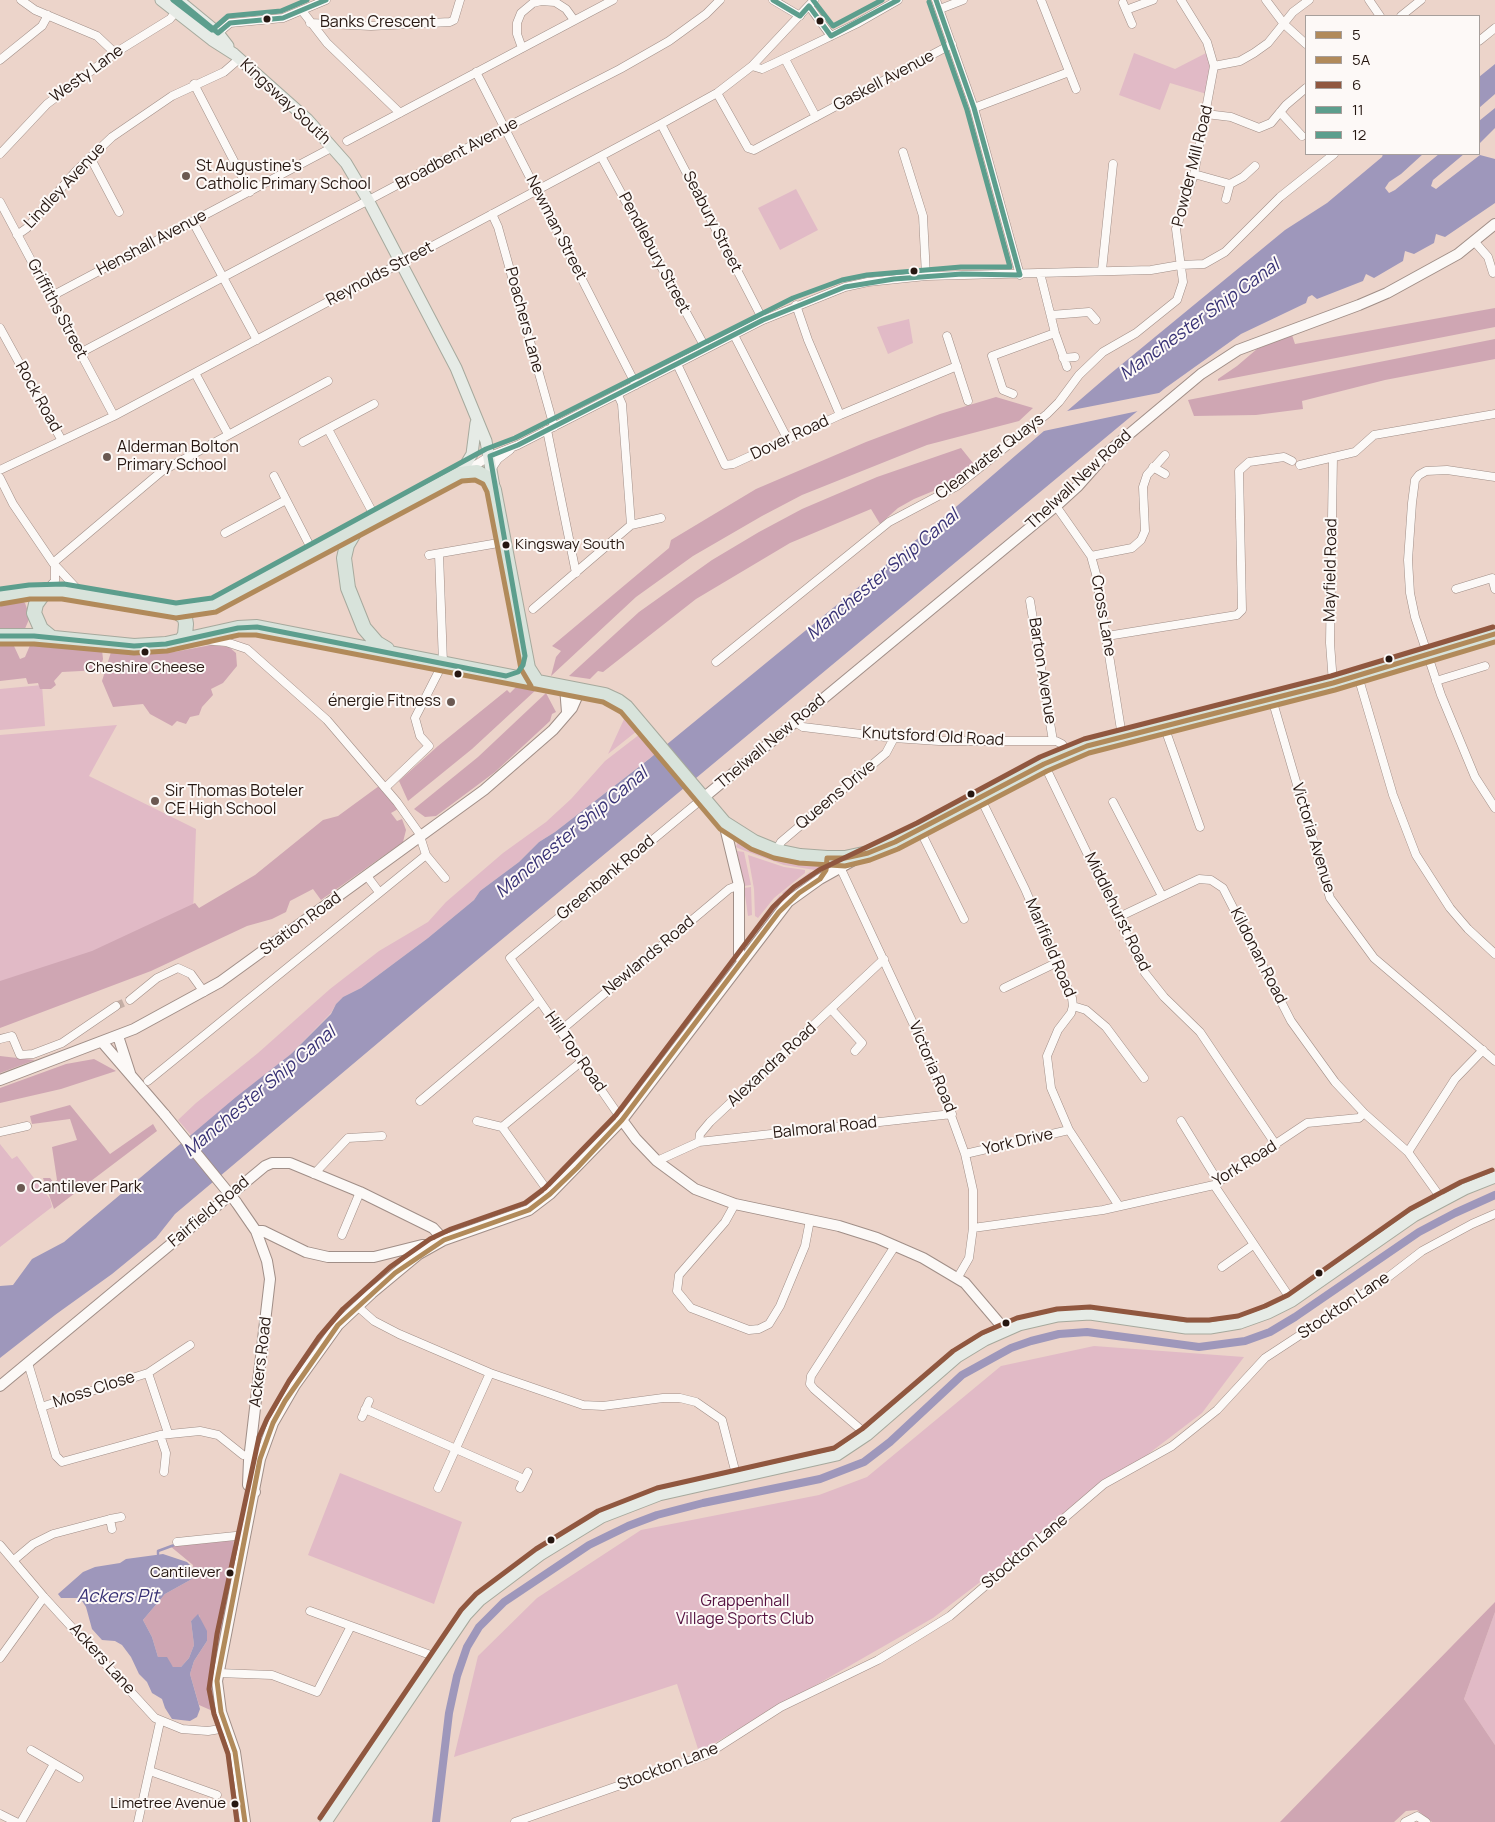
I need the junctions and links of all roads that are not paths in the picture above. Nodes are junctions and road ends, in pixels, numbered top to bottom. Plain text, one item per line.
1 (21, 0) edge
2 (161, 0) edge
3 (326, 0) edge
4 (460, 0) edge
5 (613, 0) edge
6 (720, 0) edge
7 (773, 0) edge
8 (898, 0) edge
9 (936, 0) edge
10 (962, 0) edge
11 (1041, 0) edge
12 (1153, 0) edge
13 (1181, 0) edge
14 (1266, 0) edge
15 (1309, 0) edge
16 (1369, 0) edge
17 (1421, 0) edge
18 (811, 3) edge
19 (179, 5) edge
20 (940, 9) junction
21 (303, 12) junction
22 (48, 15) junction
23 (1379, 15) edge
24 (1402, 15) edge
25 (800, 16) junction
26 (574, 20) junction
27 (310, 23) junction
28 (1132, 24) dead end
29 (1284, 24) junction
30 (1495, 28) edge
31 (831, 36) junction
32 (215, 37) junction
33 (1480, 40) edge
34 (1305, 43) edge
35 (952, 44) junction
36 (522, 48) junction
37 (115, 53) junction
38 (236, 56) junction
39 (785, 59) junction
40 (0, 60) edge
41 (752, 66) junction
42 (1214, 66) junction
43 (476, 72) junction
44 (1069, 72) junction
45 (194, 84) junction
46 (1076, 89) dead end
47 (1305, 89) edge
48 (717, 93) junction
49 (974, 108) junction
50 (1280, 112) junction
51 (400, 113) junction
52 (1206, 114) junction
53 (816, 118) junction
54 (661, 124) junction
55 (504, 128) junction
56 (1302, 136) dead end
57 (347, 141) dead end
58 (333, 146) junction
59 (902, 153) dead end
60 (0, 154) edge
61 (1333, 155) edge
62 (601, 156) junction
63 (90, 157) junction
64 (1113, 164) dead end
65 (1255, 166) dead end
66 (1194, 174) junction
67 (1230, 184) junction
68 (537, 190) junction
69 (250, 192) junction
70 (1226, 199) dead end
71 (368, 200) junction
72 (0, 202) edge
73 (119, 212) dead end
74 (492, 214) junction
75 (193, 222) junction
76 (1495, 224) edge
77 (17, 235) junction
78 (1474, 241) junction
79 (401, 263) junction
80 (1180, 265) junction
81 (1102, 270) junction
82 (1494, 273) edge
83 (1020, 274) junction
84 (1040, 274) junction
85 (1484, 274) dead end
86 (926, 276) junction
87 (223, 277) junction
88 (50, 297) junction
89 (796, 305) junction
90 (1051, 315) junction
91 (763, 320) junction
92 (1096, 320) dead end
93 (0, 328) edge
94 (1055, 332) junction
95 (734, 335) junction
96 (947, 336) dead end
97 (257, 340) junction
98 (706, 349) junction
99 (80, 353) junction
100 (1075, 356) dead end
101 (1063, 358) junction
102 (677, 364) junction
103 (957, 366) junction
104 (1067, 367) dead end
105 (195, 373) junction
106 (328, 381) dead end
107 (636, 385) junction
108 (618, 394) junction
109 (1013, 394) dead end
110 (968, 401) dead end
111 (374, 404) dead end
112 (840, 414) junction
113 (1495, 414) edge
114 (476, 415) junction
115 (114, 416) junction
116 (550, 428) junction
117 (328, 429) junction
118 (228, 434) junction
119 (61, 439) junction
120 (788, 440) junction
121 (303, 442) dead end
122 (513, 447) junction
123 (1164, 455) dead end
124 (1333, 457) junction
125 (1292, 461) dead end
126 (491, 462) junction
127 (1300, 465) dead end
128 (1153, 467) junction
129 (0, 470) edge
130 (460, 474) junction
131 (1165, 474) dead end
132 (274, 476) dead end
133 (1495, 477) edge
134 (1, 483) edge
135 (494, 490) junction
136 (286, 500) junction
137 (1056, 506) junction
138 (375, 517) junction
139 (661, 518) dead end
140 (631, 525) junction
141 (358, 526) junction
142 (225, 534) dead end
143 (504, 542) junction
144 (313, 552) junction
145 (439, 554) junction
146 (429, 555) dead end
147 (1090, 556) junction
148 (53, 563) junction
149 (576, 572) junction
150 (1495, 589) edge
151 (46, 590) junction
152 (1456, 590) dead end
153 (80, 593) junction
154 (6, 596) edge
155 (1030, 601) dead end
156 (532, 609) dead end
157 (176, 611) junction
158 (1495, 634) edge
159 (0, 636) edge
160 (16, 636) junction
161 (1107, 636) junction
162 (52, 638) junction
163 (184, 640) junction
164 (397, 653) junction
165 (1428, 655) junction
166 (526, 656) junction
167 (716, 662) dead end
168 (443, 663) junction
169 (1485, 666) dead end
170 (506, 676) junction
171 (1358, 676) junction
172 (1436, 681) junction
173 (537, 682) junction
174 (1333, 683) junction
175 (565, 687) junction
176 (580, 690) junction
177 (1272, 699) junction
178 (567, 712) junction
179 (795, 722) junction
180 (1164, 726) junction
181 (1122, 736) junction
182 (894, 738) junction
183 (1053, 741) junction
184 (1067, 753) junction
185 (1044, 764) junction
186 (385, 788) junction
187 (980, 798) junction
188 (702, 799) junction
189 (1113, 802) dead end
190 (1495, 808) edge
191 (724, 824) junction
192 (1200, 827) dead end
193 (920, 830) junction
194 (421, 837) junction
195 (776, 851) junction
196 (868, 853) junction
197 (426, 855) junction
198 (827, 858) junction
199 (840, 867) junction
200 (367, 876) junction
201 (445, 878) dead end
202 (820, 878) junction
203 (739, 885) junction
204 (379, 892) junction
205 (1162, 896) junction
206 (1119, 917) junction
207 (965, 921) dead end
208 (1495, 954) edge
209 (510, 958) joint
210 (884, 959) junction
211 (742, 960) junction
212 (1058, 962) junction
213 (1004, 988) dead end
214 (204, 992) junction
215 (130, 1000) tunnel mouth
216 (539, 1001) junction
217 (116, 1006) tunnel mouth
218 (1073, 1006) junction
219 (831, 1009) junction
220 (560, 1031) junction
221 (118, 1036) junction
222 (0, 1039) edge
223 (102, 1042) junction
224 (1483, 1050) junction
225 (855, 1051) dead end
226 (582, 1061) junction
227 (1495, 1061) edge
228 (131, 1074) junction
229 (1144, 1078) dead end
230 (0, 1080) edge
231 (148, 1081) dead end
232 (420, 1101) dead end
233 (1364, 1113) junction
234 (952, 1114) junction
235 (622, 1120) junction
236 (477, 1121) dead end
237 (1181, 1122) dead end
238 (27, 1126) dead end
239 (502, 1127) junction
240 (1069, 1130) junction
241 (0, 1132) edge
242 (382, 1136) dead end
243 (699, 1142) junction
244 (1276, 1145) junction
245 (1408, 1152) junction
246 (966, 1154) junction
247 (657, 1161) junction
248 (314, 1174) junction
249 (1495, 1177) edge
250 (1217, 1184) junction
251 (360, 1192) junction
252 (550, 1194) junction
253 (1443, 1200) junction
254 (735, 1204) junction
255 (1119, 1206) junction
256 (1495, 1214) edge
257 (810, 1220) junction
258 (973, 1228) junction
259 (256, 1231) junction
260 (342, 1235) dead end
261 (444, 1240) junction
262 (434, 1245) junction
263 (1253, 1245) junction
264 (895, 1246) junction
265 (1222, 1267) dead end
266 (958, 1277) junction
267 (1292, 1300) junction
268 (357, 1306) junction
269 (1005, 1330) junction
270 (190, 1344) dead end
271 (28, 1363) junction
272 (148, 1373) junction
273 (490, 1373) junction
274 (0, 1386) edge
275 (369, 1400) dead end
276 (41, 1408) junction
277 (366, 1409) junction
278 (362, 1417) dead end
279 (164, 1434) junction
280 (867, 1434) junction
281 (456, 1449) junction
282 (243, 1455) dead end
283 (164, 1472) dead end
284 (528, 1472) dead end
285 (737, 1478) junction
286 (524, 1479) junction
287 (438, 1488) dead end
288 (520, 1488) dead end
289 (255, 1492) junction
290 (121, 1516) dead end
291 (110, 1520) junction
292 (112, 1529) dead end
293 (245, 1536) junction
294 (177, 1542) dead end
295 (0, 1544) edge
296 (14, 1560) junction
297 (44, 1597) junction
298 (310, 1611) dead end
299 (351, 1626) junction
300 (436, 1657) junction
301 (0, 1658) edge
302 (218, 1673) junction
303 (160, 1722) junction
304 (226, 1728) junction
305 (31, 1750) dead end
306 (54, 1764) junction
307 (150, 1771) junction
308 (79, 1778) dead end
309 (217, 1794) dead end
310 (0, 1814) edge
311 (16, 1822) edge
312 (21, 1822) edge
313 (138, 1822) edge
314 (245, 1822) edge
315 (326, 1822) edge
316 (515, 1822) edge
317 (1405, 1822) edge
318 (1426, 1822) edge

1 - 22 street
2 - 19 main road, Kingsway South
3 - 21 street
4 - 27 street, Banks Crescent
5 - 26 street
6 - 55 street, Broadbent Avenue
7 - 25 street
8 - 31 street
9 - 20 street
10 - 20 street
11 - 44 street
12 - 28 street
13 - 42 street, Powder Mill Road
14 - 29 street
15 - 29 street
16 - 23 street
17 - 24 street
18 - 25 street, Reynolds Street
18 - 31 street, Reynolds Street
19 - 32 main road, Kingsway South
19 - 37 street, Westy Lane
20 - 35 street
21 - 27 street
21 - 32 street
22 - 37 street
22 - 40 street
25 - 41 street, Reynolds Street
26 - 36 street
26 - 36 street
27 - 51 street
29 - 34 street
29 - 42 street
30 - 33 street
31 - 39 street
32 - 38 main road, Kingsway South
35 - 49 street
35 - 53 street, Gaskell Avenue
36 - 43 street
37 - 60 street, Westy Lane
38 - 45 street, Lindley Avenue
38 - 58 main road, Kingsway South
39 - 41 street
39 - 53 street, Gaskell Avenue
41 - 48 street, Reynolds Street
42 - 52 street, Powder Mill Road
43 - 51 street
43 - 55 street, Newman Street
44 - 46 street
44 - 49 street
45 - 63 street, Lindley Avenue
45 - 69 street
47 - 50 street
48 - 53 street, Gaskell Avenue
48 - 54 street, Reynolds Street
49 - 83 street
50 - 52 street
50 - 56 street
51 - 57 street
52 - 66 street, Powder Mill Road
54 - 62 street, Reynolds Street
54 - 91 street, Seabury Street
55 - 68 street, Newman Street
55 - 71 street, Broadbent Avenue
58 - 69 street, Henshall Avenue
58 - 71 main road, Kingsway South
59 - 86 street
61 - 80 street
62 - 68 street, Reynolds Street
62 - 98 street, Pendlebury Street
63 - 73 street
63 - 77 street, Lindley Avenue
64 - 81 street
65 - 67 street
66 - 67 street
66 - 80 street, Powder Mill Road
67 - 70 street
68 - 74 street, Reynolds Street
68 - 107 street, Newman Street
69 - 75 street, Henshall Avenue
71 - 79 main road, Kingsway South
71 - 87 street, Broadbent Avenue
72 - 77 street, Griffiths Street
74 - 79 street, Reynolds Street
74 - 116 street, Poachers Lane
75 - 87 street
75 - 88 street, Henshall Avenue
76 - 78 main road, Thelwall New Road
77 - 88 street, Griffiths Street
78 - 82 street
78 - 137 main road, Thelwall New Road
79 - 97 street, Reynolds Street
79 - 114 main road, Kingsway South
80 - 81 street
80 - 167 street, Clearwater Quays
81 - 84 street
82 - 85 street
83 - 84 street
83 - 86 street
84 - 90 street
86 - 89 street
87 - 97 street
87 - 99 street, Broadbent Avenue
88 - 99 street, Griffiths Street
89 - 91 street
89 - 112 street
90 - 92 street
90 - 94 street
91 - 95 street
93 - 119 street, Rock Road
94 - 101 street
94 - 109 street
95 - 98 street
95 - 120 street
96 - 103 street
97 - 105 street, Reynolds Street
98 - 102 street
99 - 115 street, Griffiths Street
100 - 101 street
101 - 104 street
102 - 107 street
102 - 120 street, Dover Road
103 - 110 street
103 - 112 street, Dover Road
105 - 115 street, Reynolds Street
105 - 118 street
106 - 118 street
107 - 108 street
108 - 116 street
108 - 140 street
111 - 117 street
112 - 120 street, Dover Road
113 - 124 street
114 - 126 main road, Kingsway South
114 - 130 main road, Kingsway South
115 - 119 street, Reynolds Street
116 - 122 street
116 - 149 street, Poachers Lane
117 - 121 street
117 - 138 street
118 - 148 street
119 - 129 street, Reynolds Street
122 - 126 street
122 - 126 street
123 - 128 street
124 - 127 street
124 - 174 street, Mayfield Road
125 - 161 street
126 - 130 street
126 - 135 main road, Kingsway South
128 - 131 street
128 - 147 street
130 - 135 highway
130 - 138 highway
132 - 136 street
133 - 165 street
134 - 148 street
135 - 143 highway, Kingsway South
136 - 142 street
136 - 144 street
137 - 147 street, Cross Lane
137 - 179 main road, Thelwall New Road
138 - 141 highway
139 - 140 street
140 - 149 street
141 - 144 highway
141 - 164 highway
143 - 145 street
143 - 166 highway, Kingsway South
144 - 157 highway
145 - 146 street
145 - 168 street
147 - 161 street, Cross Lane
148 - 151 street
148 - 153 street
149 - 156 street
150 - 152 street
151 - 153 highway
151 - 154 highway
151 - 162 highway
153 - 157 highway
154 - 160 highway
155 - 183 street, Barton Avenue
157 - 163 highway
158 - 165 highway
159 - 160 highway
160 - 162 highway
161 - 181 street, Cross Lane
162 - 163 highway
163 - 164 highway
163 - 186 street
164 - 168 highway
165 - 171 highway
165 - 172 street
166 - 170 highway
166 - 173 highway, Kingsway South
168 - 170 highway
168 - 186 street
169 - 172 street
170 - 173 highway
171 - 174 highway
171 - 208 street
172 - 190 street
173 - 175 highway
174 - 177 highway
175 - 176 highway
175 - 178 main road
176 - 178 main road, Station Road
176 - 188 highway
177 - 180 highway
177 - 224 street, Victoria Avenue
178 - 194 main road, Station Road
179 - 182 street, Knutsford Old Road
179 - 188 main road, Thelwall New Road
180 - 181 highway
180 - 192 street
181 - 184 highway
182 - 183 street, Knutsford Old Road
182 - 195 street, Queens Drive
183 - 184 street
184 - 185 highway
185 - 187 highway
185 - 206 street, Middlehurst Road
186 - 194 street
187 - 193 highway
187 - 212 street, Marlfield Road
188 - 191 highway
188 - 209 street, Greenbank Road
189 - 205 street
191 - 195 highway
191 - 203 main road
193 - 196 highway
193 - 207 street
194 - 197 street
194 - 200 main road, Station Road
195 - 198 highway
196 - 198 highway
196 - 199 main road, Ackers Road
197 - 201 street
197 - 204 street
198 - 202 main road
199 - 202 main road, Ackers Road
199 - 210 street, Victoria Road
200 - 204 street
200 - 214 main road, Station Road
202 - 211 main road, Ackers Road
203 - 211 main road
203 - 220 street, Newlands Road
204 - 231 street
205 - 206 street, Kildonan Road
205 - 233 street, Kildonan Road
206 - 244 street, Middlehurst Road
209 - 216 street, Hill Top Road
210 - 219 street, Alexandra Road
210 - 234 street, Victoria Road
211 - 235 main road, Ackers Road
212 - 213 street
212 - 218 street, Marlfield Road
214 - 215 street
214 - 221 main road, Station Road
216 - 220 street, Hill Top Road
216 - 232 street
217 - 222 street
218 - 229 street, Marlfield Road
218 - 240 street
219 - 225 street
219 - 243 street, Alexandra Road
220 - 226 street, Hill Top Road
221 - 223 main road, Station Road
221 - 228 main road, Ackers Road
223 - 228 main road, Ackers Road
223 - 230 main road, Station Road
224 - 227 street, Victoria Avenue
224 - 245 street
226 - 235 street, Hill Top Road
226 - 239 street
228 - 259 main road, Ackers Road, bridge
233 - 244 street, York Road
233 - 245 street
234 - 243 street, Balmoral Road
234 - 246 street, Victoria Road
235 - 247 main road, Hill Top Road
235 - 252 main road, Ackers Road
236 - 239 street
237 - 250 street
238 - 241 street
239 - 252 street
240 - 246 street, York Drive
240 - 255 street, York Drive
242 - 248 street
243 - 247 street
244 - 250 street, York Road
245 - 253 street
246 - 258 street, Victoria Road
247 - 254 main road, Hill Top Road
248 - 251 main road, Fairfield Road
248 - 271 main road, Fairfield Road
249 - 253 main road
250 - 255 street, York Road
250 - 263 street
251 - 260 street
251 - 261 main road, Fairfield Road
252 - 261 main road, Ackers Road
253 - 267 main road
254 - 257 main road, Hill Top Road
254 - 257 street
255 - 258 street, York Road
256 - 316 street, Stockton Lane
257 - 264 main road, Hill Top Road
258 - 266 street, Victoria Road
259 - 262 main road, Ackers Road
259 - 289 main road, Ackers Road
261 - 262 main road, Ackers Road
262 - 268 main road, Ackers Road
263 - 265 street
263 - 267 street
264 - 266 main road, Hill Top Road
264 - 280 street
266 - 269 main road, Hill Top Road
267 - 269 main road
268 - 273 street
268 - 289 main road, Ackers Road
269 - 280 main road
270 - 272 street, Moss Close
271 - 274 main road, Fairfield Road
271 - 276 street
272 - 276 street, Moss Close
272 - 279 street, Moss Close
273 - 281 street
273 - 285 street
275 - 277 street
276 - 279 street
277 - 278 street
277 - 281 street
279 - 282 street
279 - 283 street, Moss Close
280 - 285 main road
281 - 286 street
281 - 287 street
284 - 286 street
285 - 300 main road
286 - 288 street
289 - 293 main road, Ackers Road
290 - 291 street
291 - 292 street
291 - 296 street
293 - 294 street
293 - 302 main road, Ackers Road
295 - 296 street, Ackers Lane
296 - 297 street, Ackers Lane
297 - 301 street
297 - 303 street, Ackers Lane
298 - 299 street
299 - 300 street
299 - 302 street
300 - 315 main road
302 - 304 main road, Ackers Road
303 - 304 street, Ackers Lane
303 - 307 street
304 - 314 main road, Ackers Road
305 - 306 street
306 - 308 street
306 - 312 street
307 - 309 street
307 - 313 street
310 - 311 street
317 - 318 street

